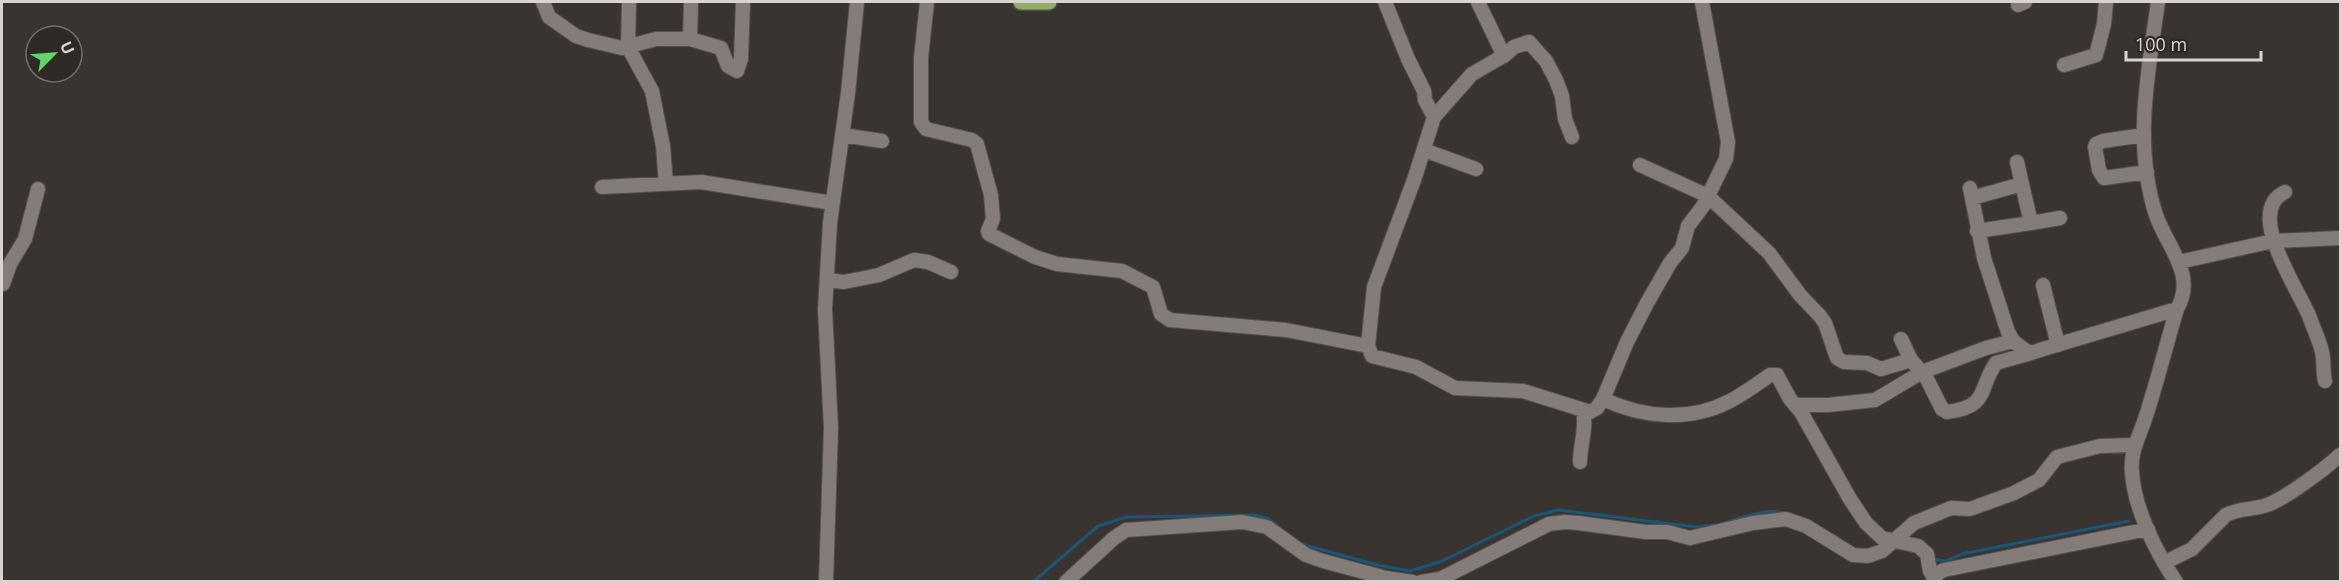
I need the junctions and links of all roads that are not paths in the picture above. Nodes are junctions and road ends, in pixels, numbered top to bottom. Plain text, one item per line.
1 (543, 2) edge
2 (629, 2) edge
3 (691, 2) edge
4 (743, 2) edge
5 (857, 2) edge
6 (927, 2) edge
7 (1021, 2) edge
8 (1049, 2) edge
9 (1385, 2) edge
10 (1478, 2) edge
11 (1702, 2) edge
12 (2106, 2) edge
13 (2158, 2) edge
14 (690, 39) junction
15 (628, 47) junction
16 (1504, 56) junction
17 (2064, 65) dead end
18 (1434, 117) junction
19 (842, 135) junction
20 (2144, 135) junction
21 (1572, 137) dead end
22 (882, 141) dead end
23 (1424, 150) junction
24 (2017, 162) dead end
25 (1640, 165) dead end
26 (1476, 170) dead end
27 (2146, 172) junction
28 (666, 184) junction
29 (2022, 184) junction
30 (602, 187) dead end
31 (38, 189) dead end
32 (2285, 192) dead end
33 (1708, 197) junction
34 (832, 202) junction
35 (2060, 218) dead end
36 (2031, 223) junction
37 (1977, 231) junction
38 (2340, 238) edge
39 (2273, 241) junction
40 (8, 254) edge
41 (2179, 262) junction
42 (951, 272) dead end
43 (827, 280) junction
44 (3, 284) dead end
45 (2043, 285) dead end
46 (2177, 309) junction
47 (1901, 339) dead end
48 (2013, 341) junction
49 (2058, 345) junction
50 (1368, 346) junction
51 (2031, 352) junction
52 (1911, 360) junction
53 (1922, 372) junction
54 (2325, 381) dead end
55 (1603, 399) junction
56 (1797, 405) junction
57 (1583, 410) junction
58 (2134, 446) junction
59 (2340, 455) edge
60 (1580, 462) dead end
61 (2148, 529) junction
62 (1890, 543) junction
63 (2164, 563) junction
64 (1931, 569) edge
65 (827, 581) edge
66 (1065, 582) edge
67 (1413, 582) edge
68 (1421, 582) edge
69 (2176, 582) edge

1 - 15 street
2 - 15 street
3 - 14 street
4 - 14 street
5 - 19 street
6 - 50 street
7 - 8 main road
9 - 18 street
10 - 16 street
11 - 33 street
12 - 17 street
13 - 20 street
14 - 15 street
15 - 28 street
16 - 18 street
16 - 21 street
18 - 23 street
19 - 22 street
19 - 34 street
20 - 27 street
20 - 27 street
23 - 26 street
23 - 50 street
24 - 29 street
25 - 33 street
27 - 41 street
28 - 30 street
28 - 34 street
29 - 36 street
29 - 37 street
31 - 40 street
32 - 39 street
33 - 52 street
33 - 55 street
34 - 43 street
35 - 36 street
36 - 37 street
37 - 48 street
38 - 39 street
39 - 41 street
39 - 54 street
40 - 44 street
41 - 46 street
42 - 43 street
43 - 65 street
45 - 49 street
46 - 49 street
46 - 58 street
47 - 52 street
48 - 51 street
48 - 53 street
49 - 51 street
50 - 57 street
51 - 53 street
52 - 53 street
53 - 56 street
55 - 56 street
55 - 57 street
56 - 62 street
57 - 60 street
58 - 61 street
58 - 62 street
59 - 63 street
61 - 63 street
61 - 64 street
62 - 64 street
62 - 68 street
63 - 69 street
66 - 67 street

